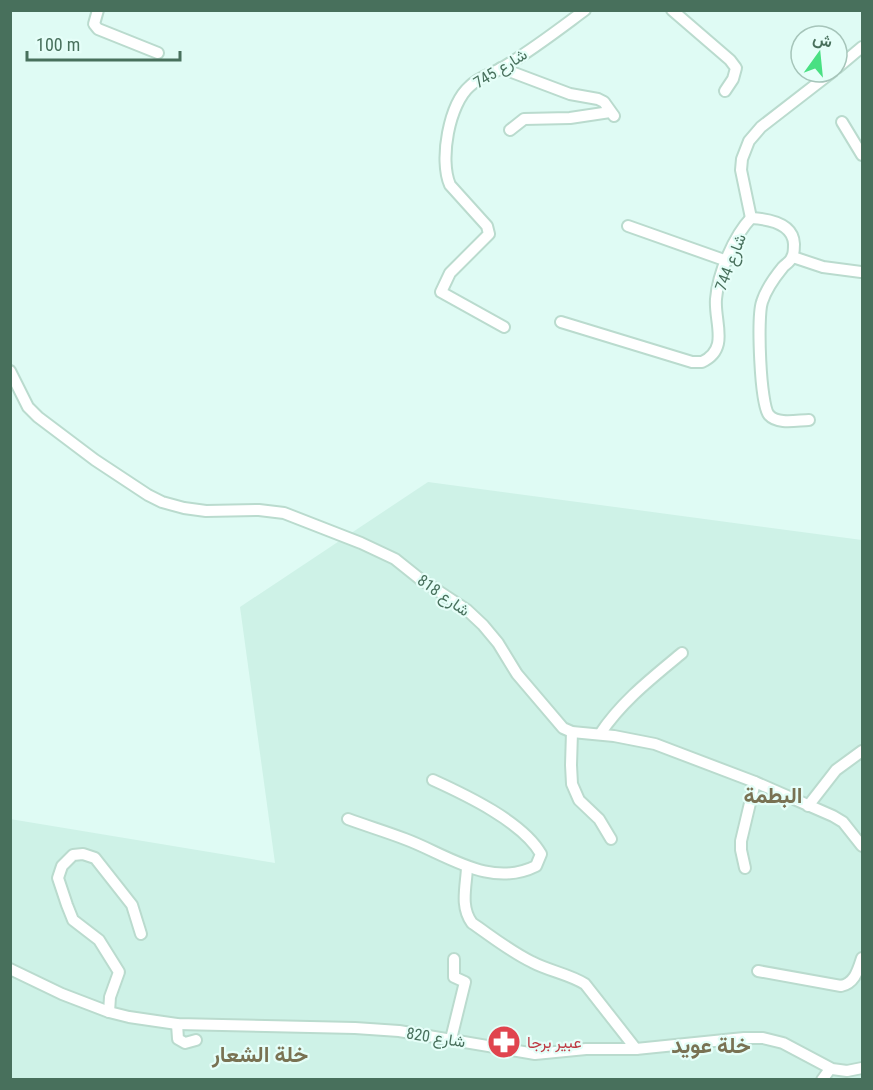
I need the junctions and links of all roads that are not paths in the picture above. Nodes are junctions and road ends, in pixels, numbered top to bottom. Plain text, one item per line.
1 (98, 10) edge
2 (585, 10) edge
3 (672, 10) edge
4 (862, 46) edge
5 (158, 53) dead end
6 (849, 57) edge
7 (501, 68) junction
8 (817, 84) edge
9 (725, 91) dead end
10 (842, 122) dead end
11 (510, 130) dead end
12 (862, 155) edge
13 (752, 218) junction
14 (628, 226) dead end
15 (793, 257) junction
16 (727, 261) junction
17 (862, 272) edge
18 (561, 322) dead end
19 (504, 327) dead end
20 (10, 371) edge
21 (809, 420) dead end
22 (682, 653) dead end
23 (572, 732) junction
24 (600, 734) junction
25 (862, 751) edge
26 (433, 780) dead end
27 (755, 783) junction
28 (808, 806) junction
29 (348, 819) dead end
30 (611, 838) dead end
31 (862, 846) edge
32 (467, 868) junction
33 (745, 868) dead end
34 (141, 934) dead end
35 (862, 958) edge
36 (454, 959) dead end
37 (10, 969) edge
38 (758, 971) dead end
39 (109, 1012) junction
40 (177, 1024) junction
41 (451, 1039) junction
42 (196, 1040) dead end
43 (636, 1049) junction
44 (862, 1068) edge
45 (830, 1069) junction
46 (822, 1080) edge

1 - 5 street
2 - 7 street, شارع 745
3 - 9 street
4 - 6 street
7 - 11 street
7 - 19 street, شارع 745
8 - 13 street
10 - 12 street
13 - 15 street, شارع 744
13 - 16 street, شارع 744
14 - 16 street
15 - 17 street
15 - 21 street
16 - 18 street, شارع 744
20 - 23 street, شارع 818
22 - 24 street
23 - 24 street
23 - 30 street
24 - 27 street
25 - 28 street
26 - 32 street
27 - 28 street
27 - 33 street
28 - 31 street
29 - 32 street
32 - 43 street
34 - 39 street
35 - 38 street
36 - 41 street
37 - 39 street, شارع 820
39 - 40 street, شارع 820
40 - 41 street, شارع 820
40 - 42 street
41 - 43 street, شارع 820
43 - 45 street, شارع 820
44 - 45 street, شارع 820
45 - 46 street

